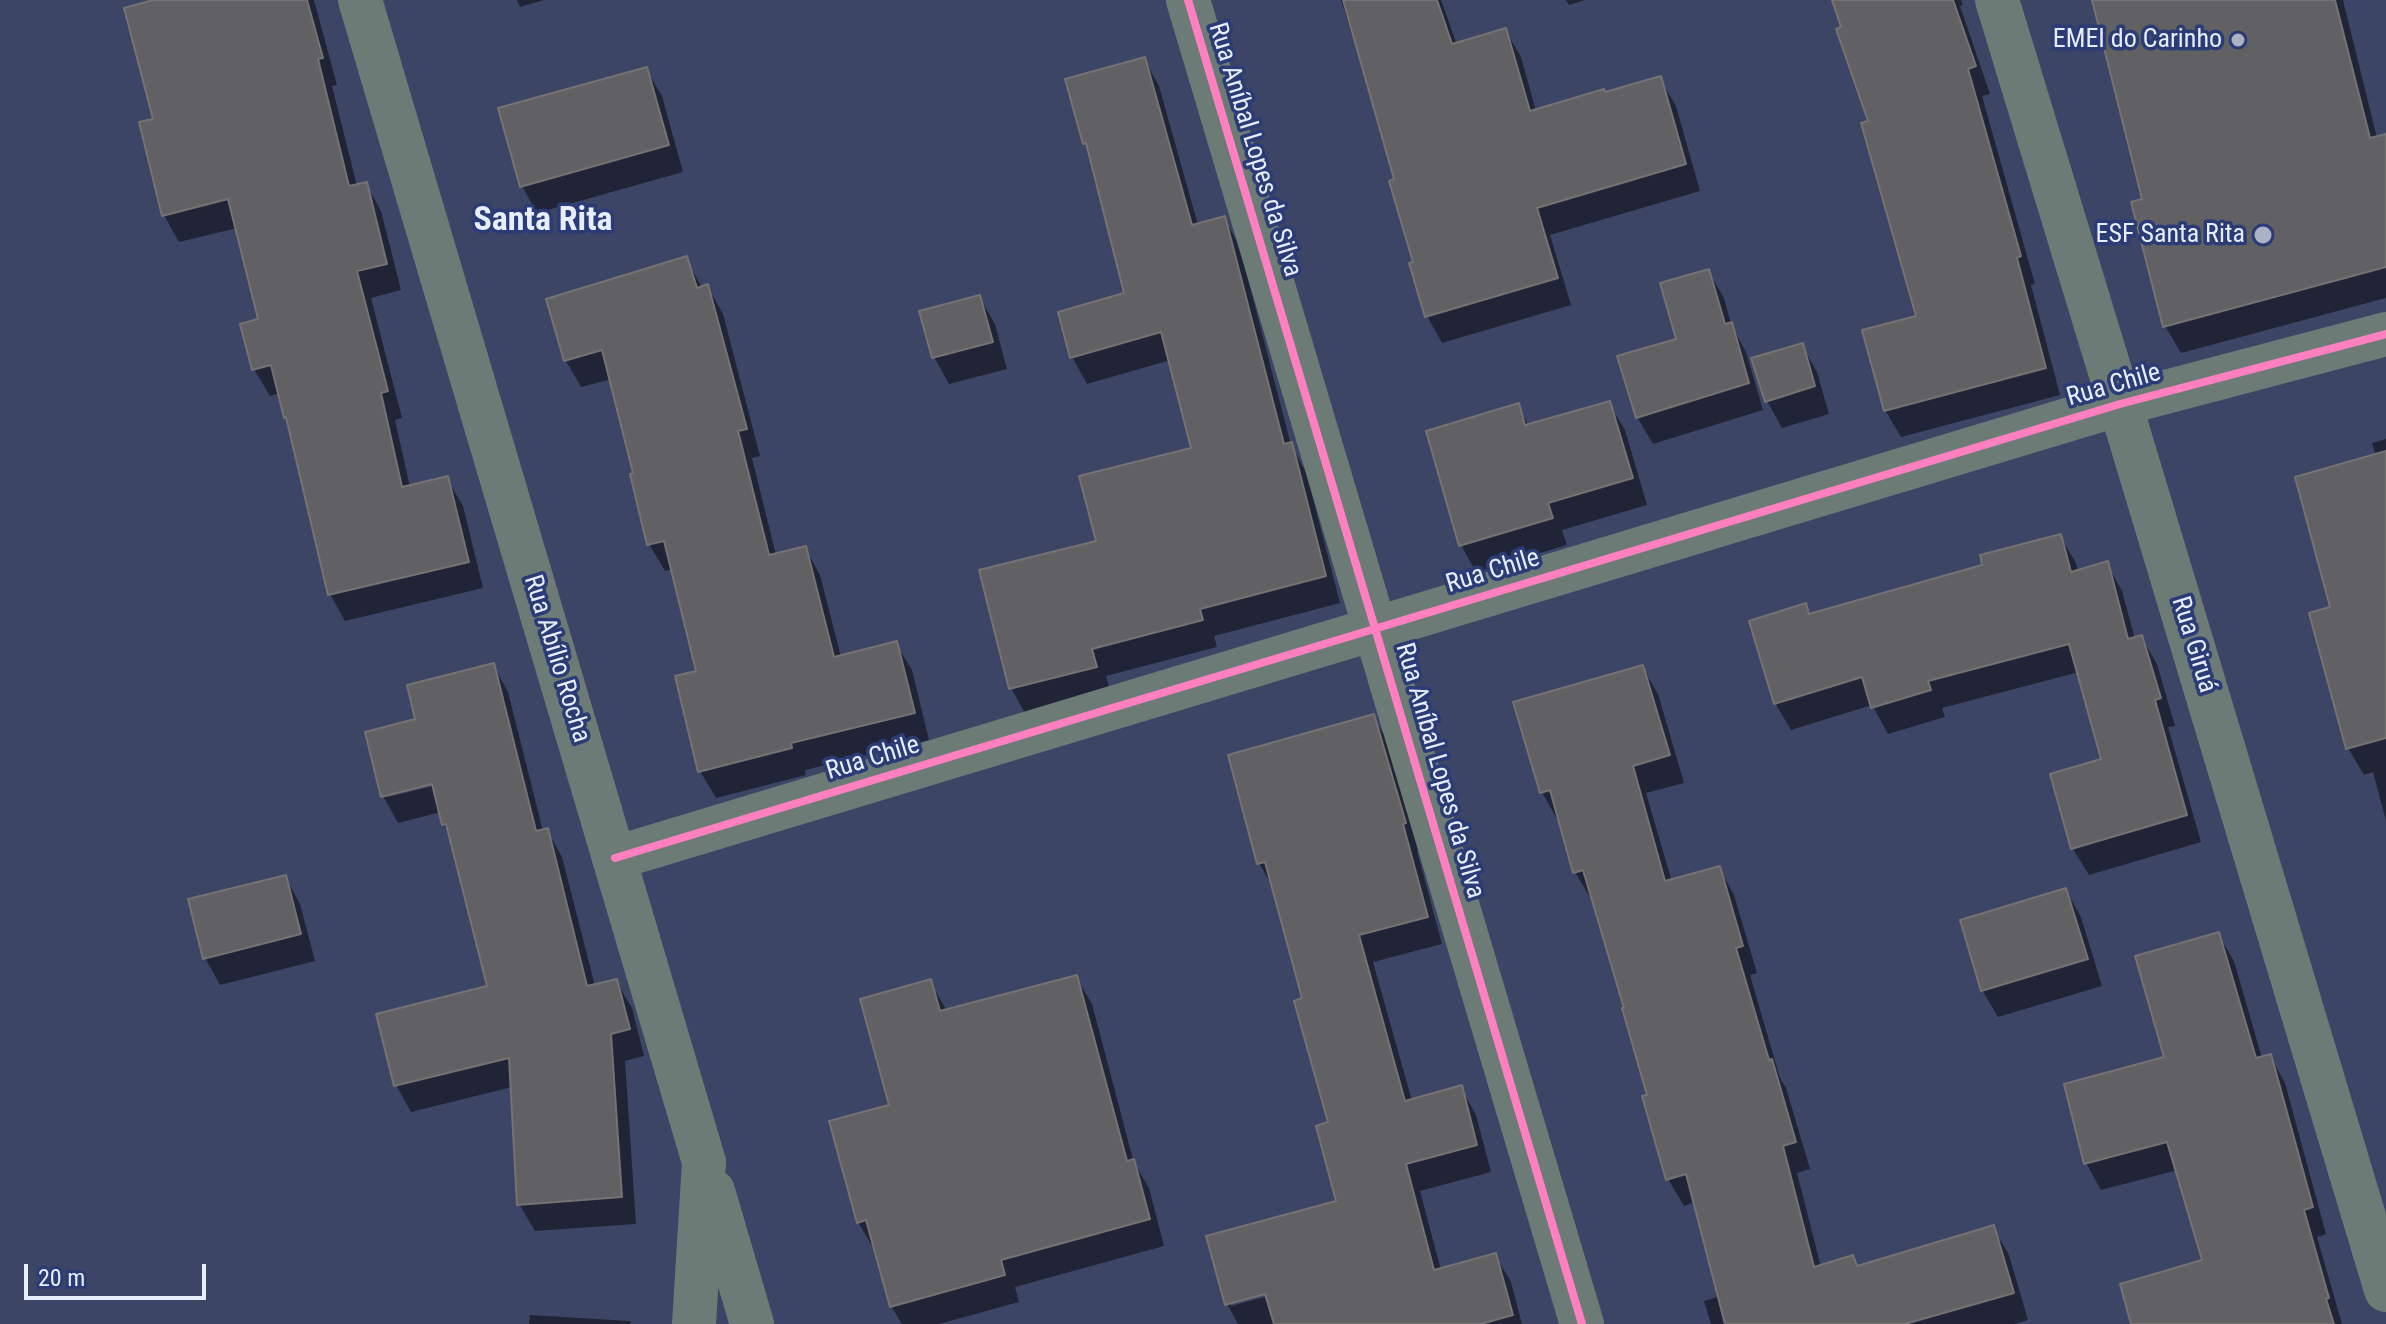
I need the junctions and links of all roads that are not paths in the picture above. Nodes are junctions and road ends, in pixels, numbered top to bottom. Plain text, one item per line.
1 (360, 0) edge
2 (1188, 0) edge
3 (1997, 0) edge
4 (2386, 334) edge
5 (2120, 404) junction
6 (1376, 628) junction
7 (615, 858) junction
8 (704, 1162) junction
9 (2386, 1290) edge
10 (694, 1324) edge
11 (752, 1324) edge
12 (1582, 1324) edge

1 - 7 street, Rua Abílio Rocha
2 - 6 street, Rua Aníbal Lopes da Silva
3 - 5 street, Rua Giruá
4 - 5 street, Rua Chile
5 - 6 street, Rua Chile
5 - 9 street, Rua Giruá
6 - 7 street, Rua Chile
6 - 12 street, Rua Aníbal Lopes da Silva
7 - 8 street, Rua Abílio Rocha
8 - 10 street, Rua Abílio Rocha
8 - 11 street

